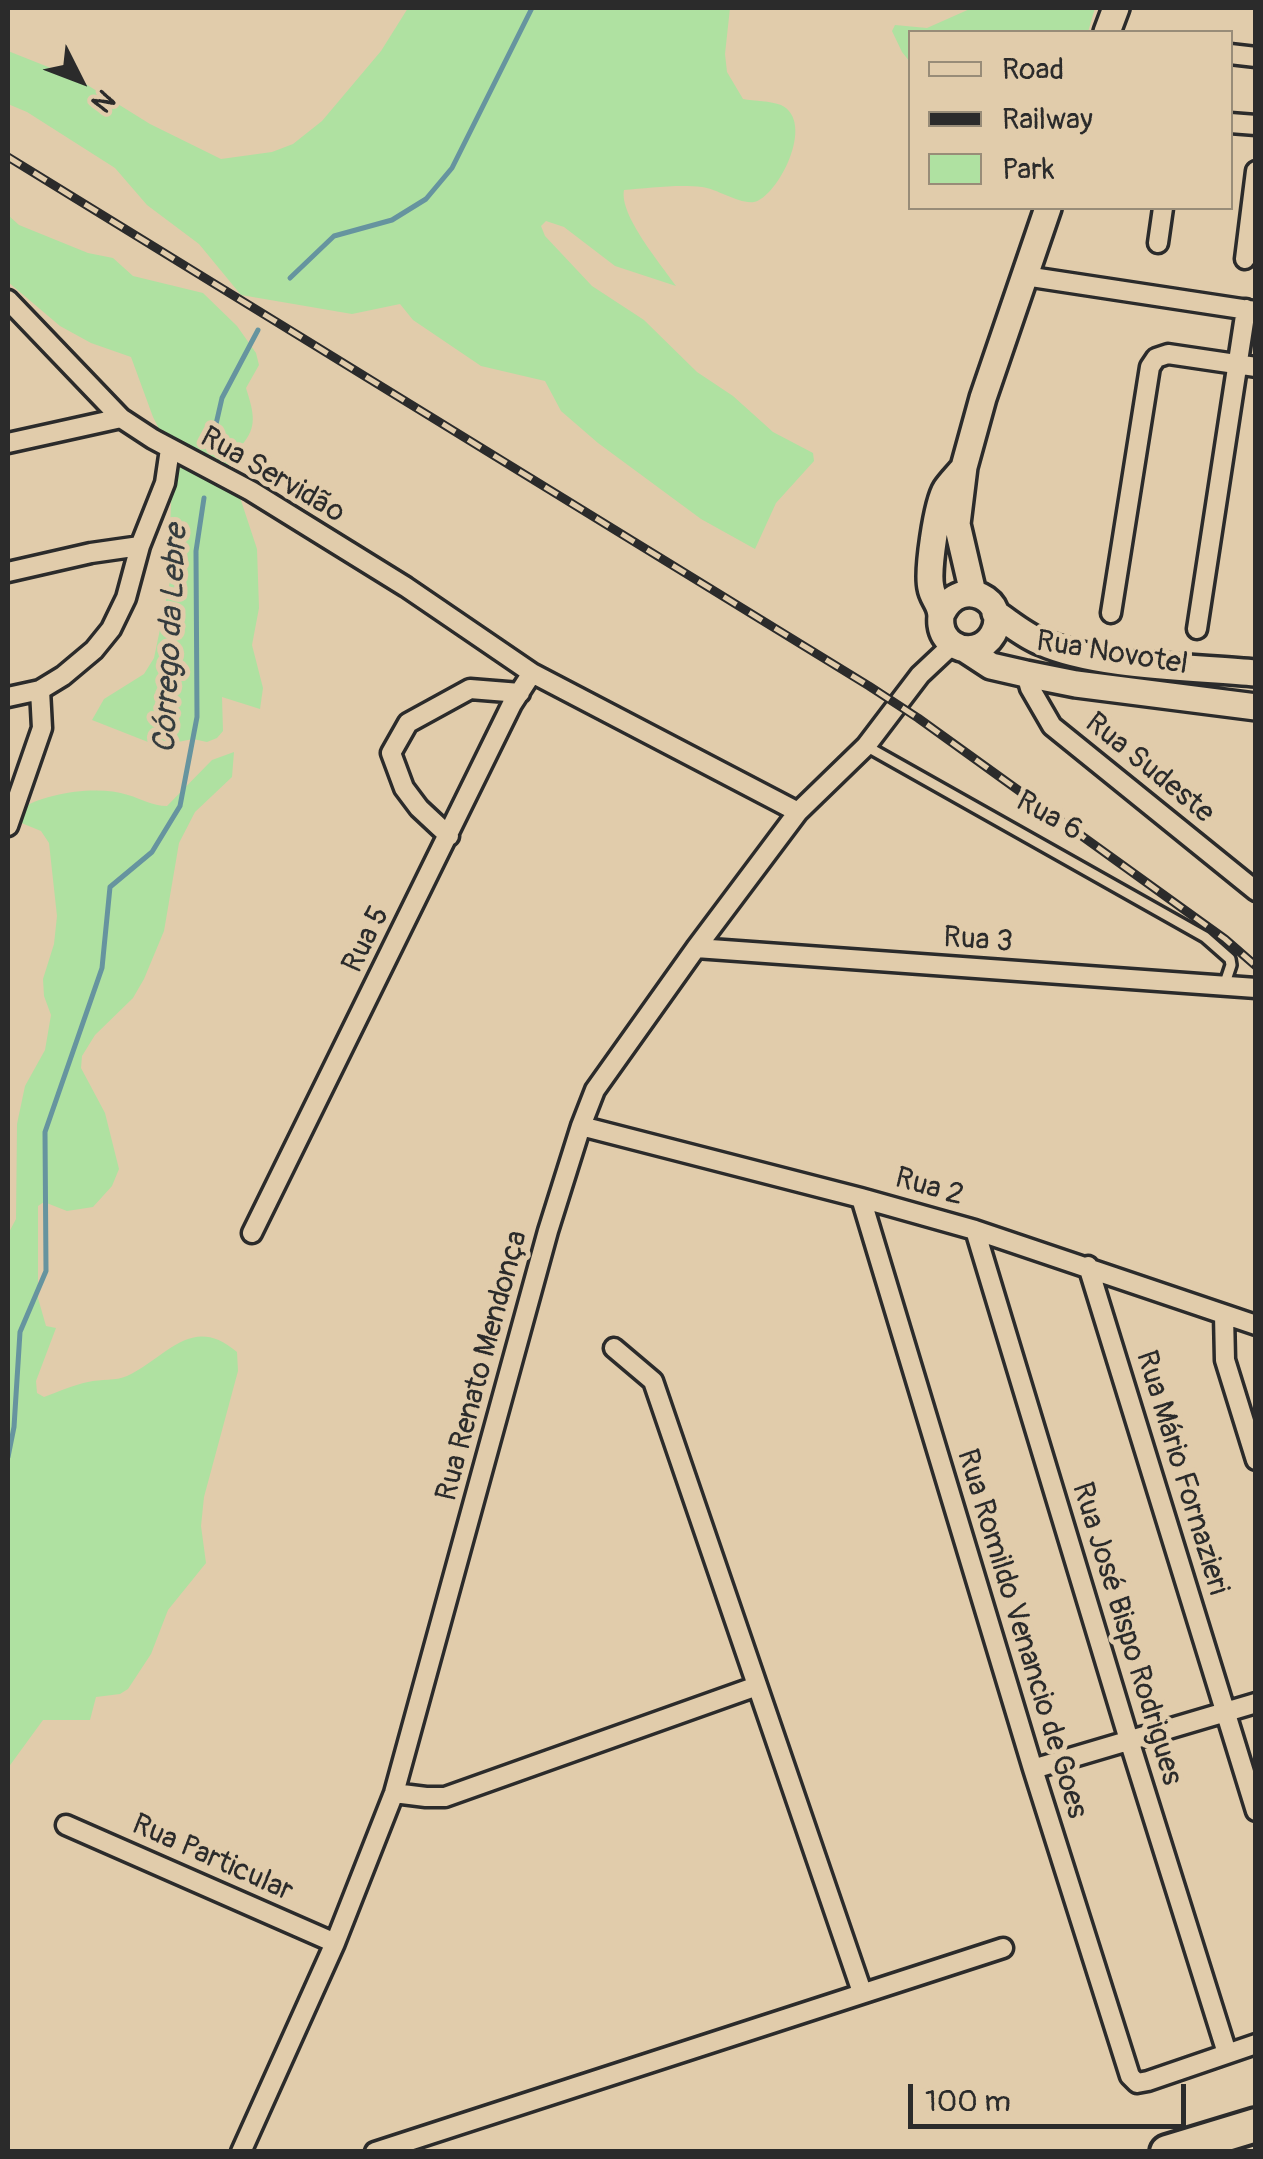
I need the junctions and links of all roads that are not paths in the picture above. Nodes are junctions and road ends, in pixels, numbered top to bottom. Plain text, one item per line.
1 (1256, 171) edge
2 (1047, 210) edge
3 (1162, 210) edge
4 (1158, 243) dead end
5 (1245, 259) dead end
6 (1025, 276) junction
7 (8, 300) edge
8 (1251, 310) edge
9 (16, 317) edge
10 (1246, 366) edge
11 (121, 418) junction
12 (8, 443) edge
13 (170, 449) junction
14 (964, 467) junction
15 (140, 546) junction
16 (8, 572) edge
17 (973, 593) junction
18 (1111, 612) dead end
19 (996, 613) junction
20 (1197, 629) dead end
21 (950, 634) junction
22 (1256, 673) edge
23 (532, 674) junction
24 (1026, 674) junction
25 (40, 690) junction
26 (520, 693) junction
27 (8, 696) edge
28 (1256, 707) edge
29 (866, 746) junction
30 (798, 812) junction
31 (8, 826) edge
32 (449, 836) junction
33 (1256, 891) edge
34 (696, 948) junction
35 (1224, 986) junction
36 (1256, 988) edge
37 (581, 1126) junction
38 (861, 1198) junction
39 (976, 1230) junction
40 (252, 1233) dead end
41 (1088, 1266) junction
42 (1224, 1315) junction
43 (1256, 1324) edge
44 (614, 1348) dead end
45 (1256, 1460) edge
46 (757, 1686) junction
47 (1256, 1703) edge
48 (1226, 1712) junction
49 (1128, 1740) junction
50 (1033, 1769) junction
51 (394, 1793) junction
52 (1256, 1812) edge
53 (66, 1825) dead end
54 (335, 1944) junction
55 (1003, 1948) dead end
56 (862, 1992) junction
57 (1256, 2044) edge
58 (1227, 2053) junction
59 (1256, 2125) edge
60 (241, 2152) edge
61 (376, 2152) edge
62 (1167, 2152) edge

1 - 5 street
2 - 6 street
3 - 4 street
6 - 8 street
6 - 14 street
7 - 9 street, Rua Servidão
8 - 10 street
9 - 11 street, Rua Servidão
10 - 18 street
10 - 20 street
11 - 12 street
11 - 13 street, Rua Servidão
13 - 15 street
13 - 23 street, Rua Servidão
14 - 17 street
14 - 21 street
15 - 16 street
15 - 25 street
17 - 19 street
17 - 21 street
19 - 21 street
19 - 22 street, Rua Novotel
21 - 24 street, Rua Novotel
21 - 29 street, Rua Renato Mendonça
23 - 26 street, Rua 5
23 - 30 street
24 - 28 street, Rua Novotel
24 - 33 street, Rua Sudeste
25 - 27 street
25 - 31 street
26 - 32 street, Rua 5
26 - 32 street
29 - 30 street, Rua Renato Mendonça
29 - 35 lane, Rua 6
30 - 34 street, Rua Renato Mendonça
32 - 40 street, Rua 5
34 - 35 street, Rua 3
34 - 37 street, Rua Renato Mendonça
35 - 36 street, Rua 3
37 - 38 street, Rua 2
37 - 51 street, Rua Renato Mendonça
38 - 39 street, Rua 2
38 - 50 street, Rua Romildo Venancio de Goes
39 - 41 street, Rua 2
39 - 49 street, Rua José Bispo Rodrigues
41 - 42 street, Rua 2
41 - 48 street, Rua Mário Fornazieri
42 - 43 street, Rua 2
42 - 45 street
44 - 46 street
46 - 51 street
46 - 56 street
47 - 48 street
48 - 49 street
48 - 52 street, Rua Mário Fornazieri
49 - 50 street
49 - 58 street, Rua José Bispo Rodrigues
50 - 58 street, Rua Romildo Venancio de Goes
51 - 54 street, Rua Renato Mendonça
53 - 54 street, Rua Particular
54 - 60 street, Rua Renato Mendonça
55 - 56 street
56 - 61 street
57 - 58 street
59 - 62 highway

